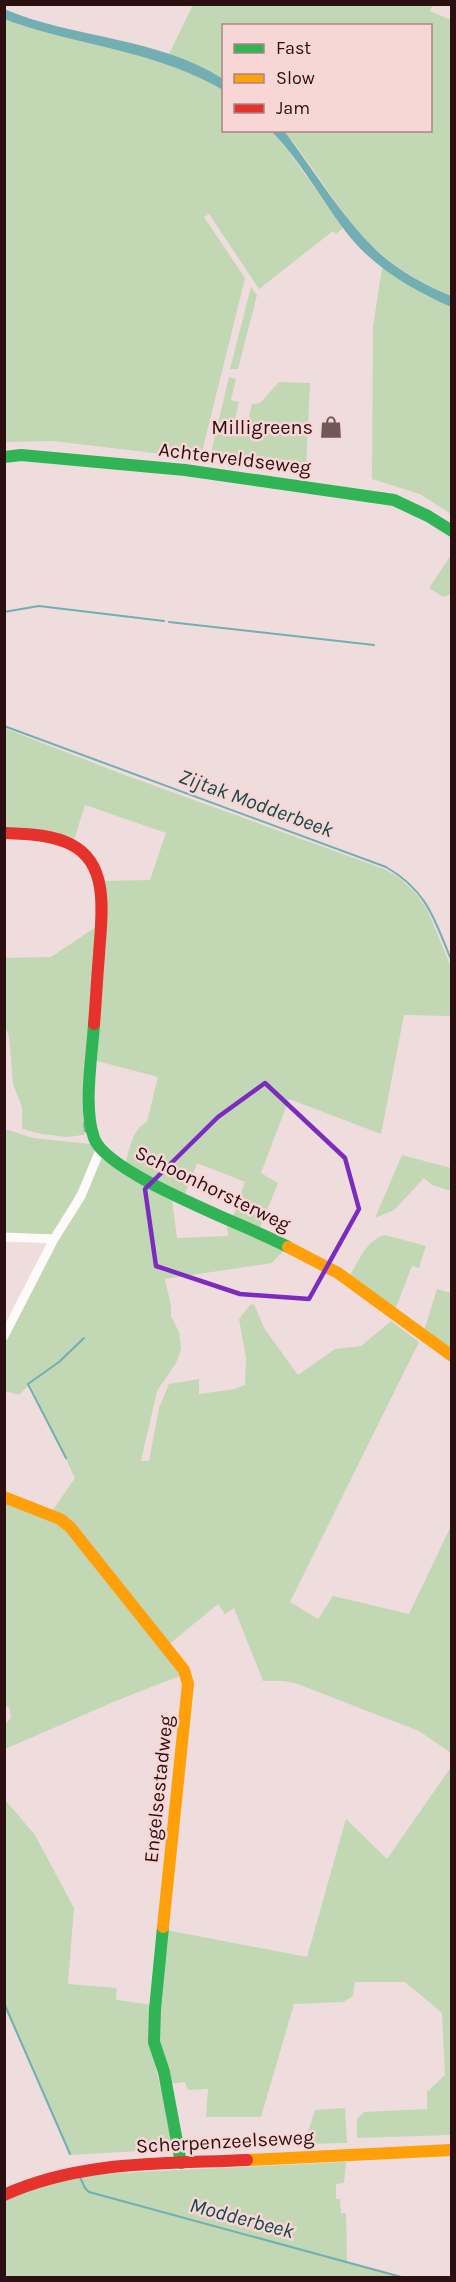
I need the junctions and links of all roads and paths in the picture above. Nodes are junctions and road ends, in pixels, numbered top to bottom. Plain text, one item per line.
1 (4, 457) edge
2 (452, 531) edge
3 (4, 833) edge
4 (99, 1150) junction
5 (4, 1237) edge
6 (54, 1239) junction
7 (4, 1336) edge
8 (452, 1356) edge
9 (4, 1497) edge
10 (452, 2150) edge
11 (182, 2163) junction
12 (4, 2195) edge

1 - 2 street, Achterveldseweg
3 - 4 street
4 - 6 street
4 - 8 street, Schoonhorsterweg
5 - 6 street
6 - 7 street
9 - 11 street, Engelsestadweg
10 - 11 street, Scherpenzeelseweg
11 - 12 street, Scherpenzeelseweg

